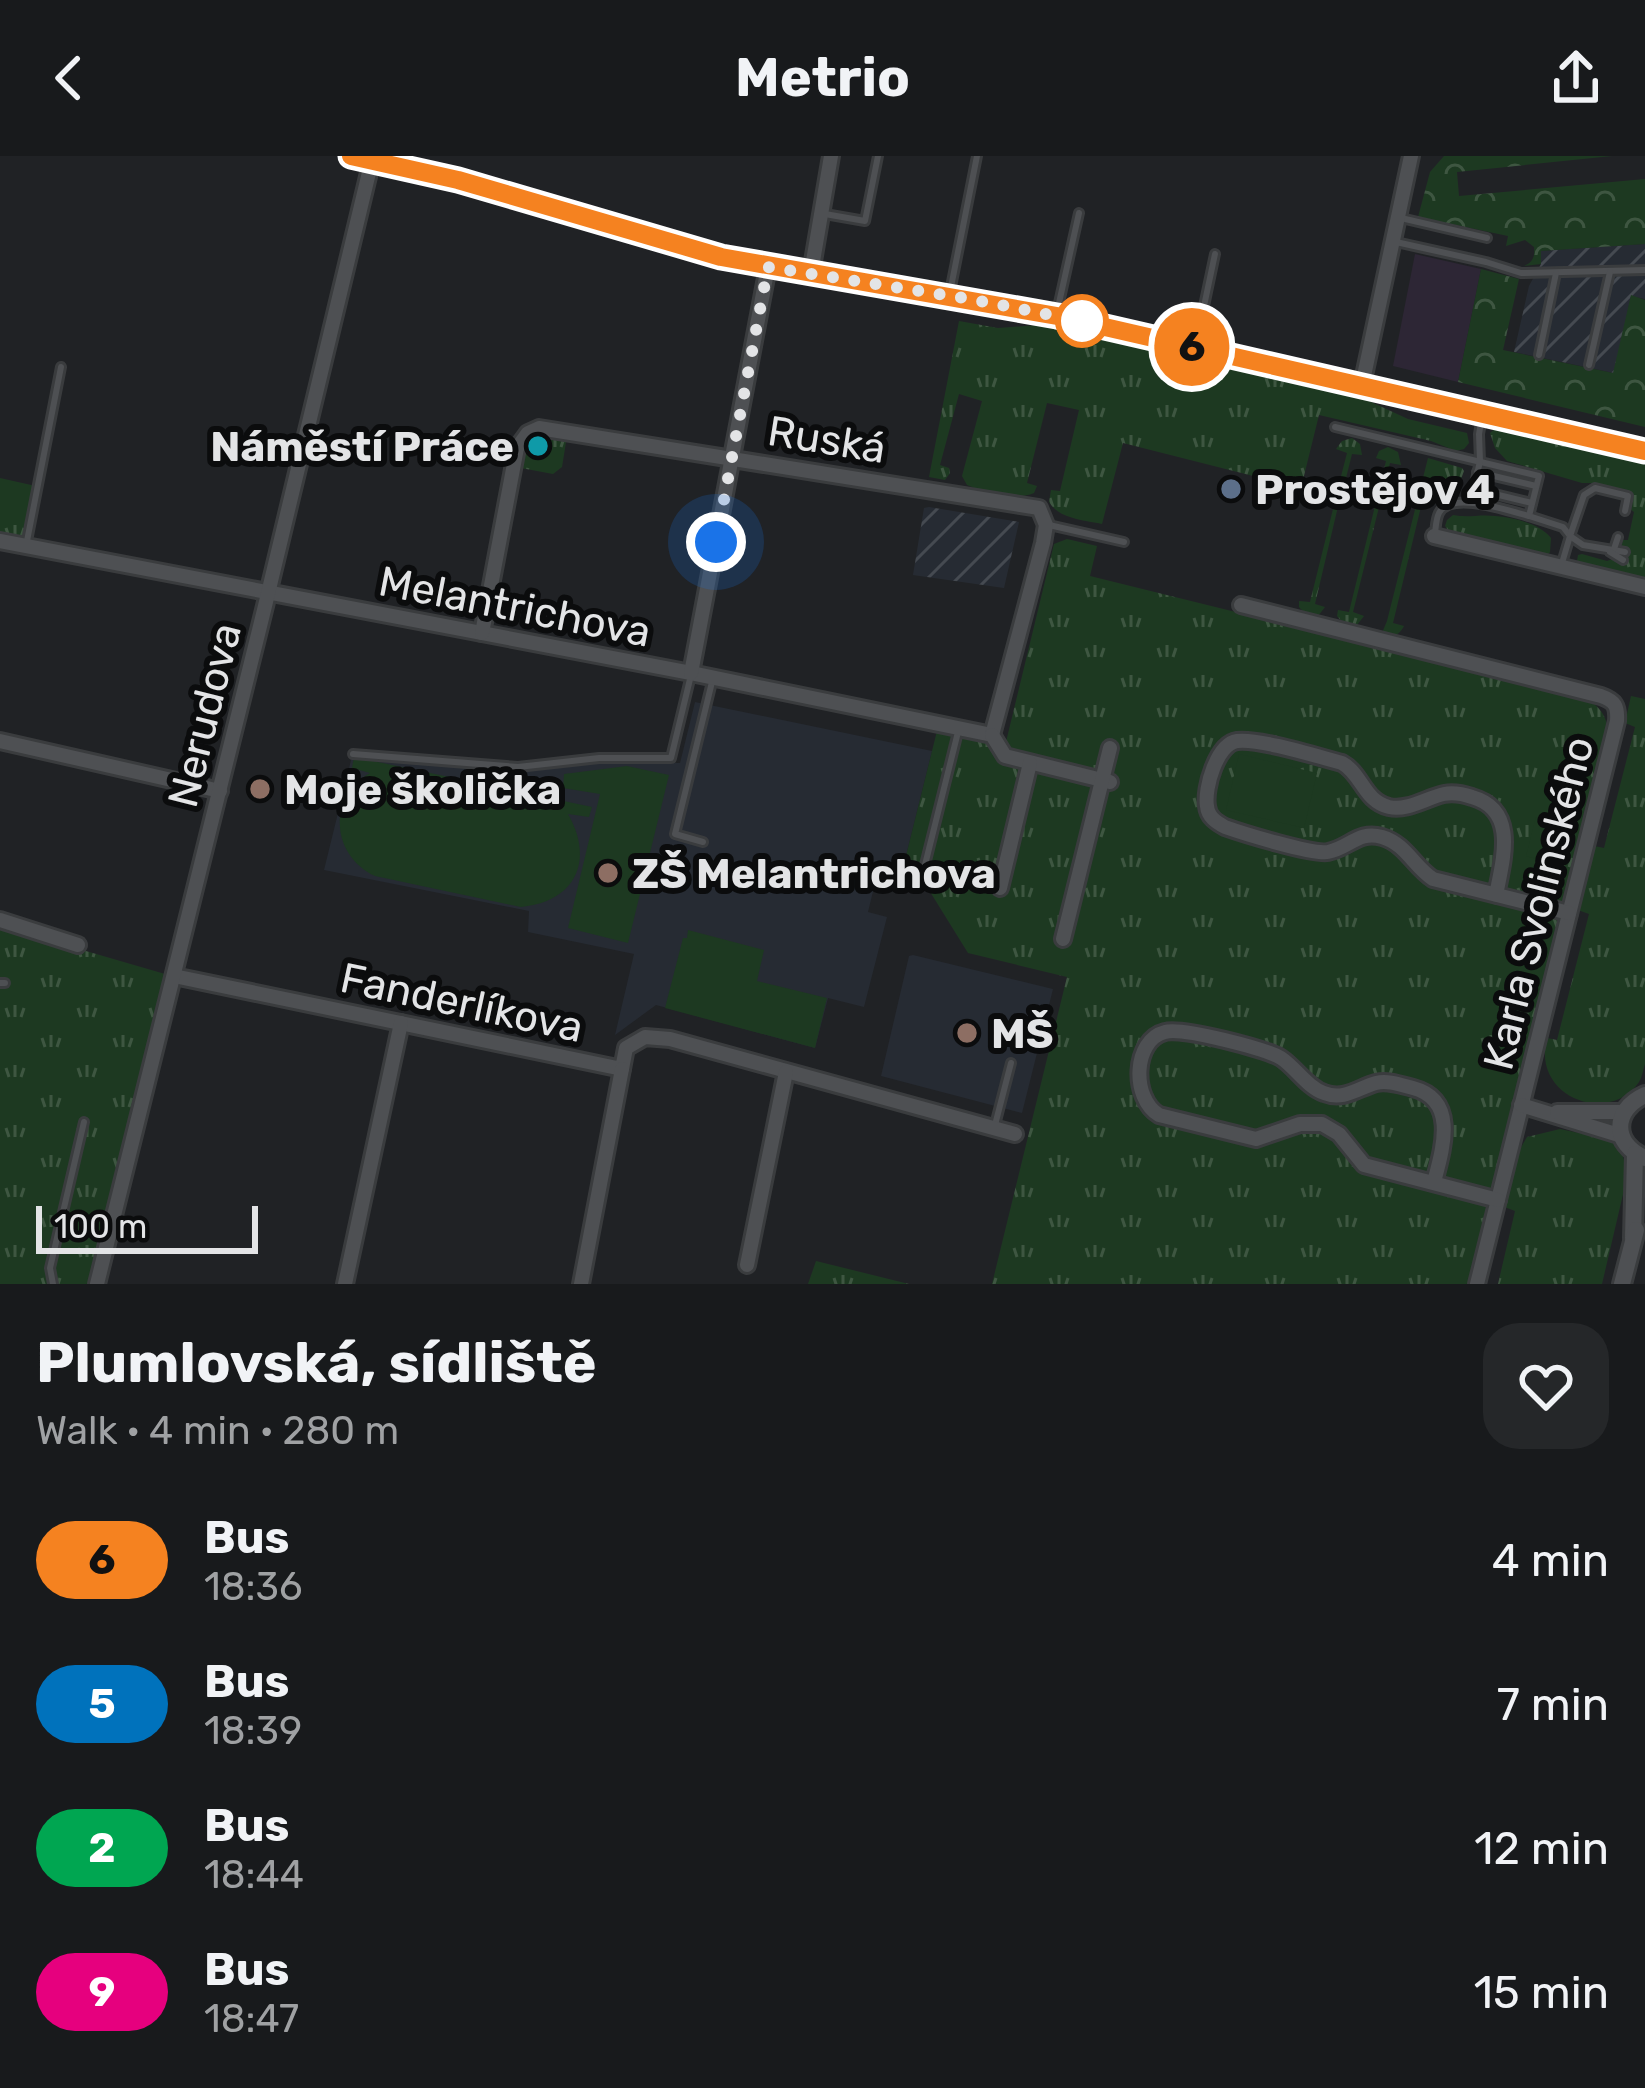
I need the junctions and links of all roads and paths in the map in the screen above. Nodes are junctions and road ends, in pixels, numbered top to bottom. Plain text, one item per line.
1 (831, 156) edge
2 (878, 156) edge
3 (977, 156) edge
4 (1411, 156) edge
5 (358, 157) edge
6 (1079, 213) dead end
7 (821, 214) junction
8 (1398, 218) junction
9 (1487, 238) dead end
10 (1393, 241) junction
11 (1215, 254) dead end
12 (768, 267) junction
13 (1645, 270) edge
14 (1610, 272) junction
15 (811, 273) junction
16 (1556, 273) junction
17 (950, 296) junction
18 (1057, 316) junction
19 (1196, 347) junction
20 (1539, 355) dead end
21 (1589, 365) dead end
22 (61, 368) dead end
23 (1362, 386) junction
24 (1483, 413) junction
25 (1335, 428) dead end
26 (1645, 451) edge
27 (732, 457) junction
28 (1480, 461) junction
29 (1478, 472) junction
30 (1536, 486) junction
31 (1474, 489) junction
32 (1471, 502) junction
33 (1532, 503) junction
34 (1624, 511) dead end
35 (1529, 516) junction
36 (1046, 525) junction
37 (1434, 536) joint
38 (1570, 536) junction
39 (1618, 537) dead end
40 (0, 541) edge
41 (1124, 542) dead end
42 (26, 547) junction
43 (1612, 550) junction
44 (1624, 556) dead end
45 (1561, 567) junction
46 (1645, 587) edge
47 (268, 592) junction
48 (1241, 605) dead end
49 (482, 633) junction
50 (692, 673) junction
51 (712, 678) junction
52 (959, 728) junction
53 (992, 735) junction
54 (0, 741) edge
55 (1110, 748) dead end
56 (353, 754) dead end
57 (1030, 764) junction
58 (1107, 782) junction
59 (220, 791) junction
60 (703, 842) dead end
61 (921, 881) dead end
62 (1000, 888) dead end
63 (1496, 895) junction
64 (1569, 914) junction
65 (0, 920) edge
66 (1063, 940) dead end
67 (78, 945) dead end
68 (174, 976) junction
69 (401, 1023) junction
70 (1011, 1063) dead end
71 (622, 1069) junction
72 (785, 1072) junction
73 (1645, 1095) edge
74 (1521, 1105) junction
75 (1544, 1111) junction
76 (1624, 1112) junction
77 (83, 1122) dead end
78 (994, 1129) junction
79 (1016, 1134) dead end
80 (1622, 1136) junction
81 (1640, 1156) edge
82 (1434, 1182) junction
83 (1498, 1200) junction
84 (1645, 1206) edge
85 (1633, 1238) junction
86 (746, 1265) dead end
87 (53, 1284) edge
88 (97, 1284) edge
89 (345, 1284) edge
90 (580, 1284) edge
91 (1477, 1284) edge
92 (1622, 1284) edge

1 - 7 street
2 - 7 lane
3 - 17 lane
4 - 8 street
5 - 12 main road
5 - 47 street, Nerudova
6 - 18 lane
7 - 15 street
8 - 9 lane
8 - 10 street
10 - 16 lane
10 - 23 street
11 - 19 lane
12 - 15 main road
12 - 27 street
13 - 14 lane
14 - 16 lane
14 - 21 lane
15 - 17 main road
16 - 20 lane
17 - 18 main road
18 - 19 main road
19 - 23 main road
22 - 42 lane
23 - 24 main road
24 - 26 main road
24 - 28 lane
25 - 28 lane
27 - 36 street, Ruská
27 - 49 street, Ruská
27 - 50 street
28 - 29 lane
28 - 30 lane
29 - 30 lane
29 - 31 lane
30 - 33 lane
31 - 32 lane
31 - 33 lane
32 - 35 lane
32 - 37 lane
33 - 35 lane
34 - 38 lane
35 - 38 lane
36 - 41 lane
36 - 53 street
37 - 45 street
38 - 43 lane
38 - 45 lane
39 - 43 lane
40 - 42 street, Melantrichova
42 - 47 street, Melantrichova
43 - 44 lane
45 - 46 street
47 - 49 street, Melantrichova
47 - 59 street, Nerudova
48 - 64 street, Karla Svolinského
49 - 50 street, Melantrichova
50 - 51 street, Melantrichova
50 - 56 lane
51 - 52 street, Melantrichova
51 - 60 lane
52 - 53 street, Melantrichova
52 - 61 lane
53 - 57 street
54 - 59 street
55 - 58 street
57 - 58 street
57 - 62 street
58 - 66 street
59 - 68 street, Nerudova
63 - 63 street
63 - 64 street
64 - 74 street, Karla Svolinského
65 - 67 street
68 - 69 street, Fanderlíkova
68 - 88 street, Nerudova
69 - 71 street, Fanderlíkova
69 - 89 street
70 - 78 lane
71 - 72 street, Fanderlíkova
71 - 90 street
72 - 78 street, Fanderlíkova
72 - 86 street
73 - 76 street
74 - 75 street
74 - 83 street, Karla Svolinského
75 - 76 street
75 - 80 street
76 - 80 street
77 - 87 lane
78 - 79 street, Fanderlíkova
80 - 81 street
81 - 85 street
82 - 82 street
82 - 83 street
83 - 91 street, Karla Svolinského
84 - 85 street
85 - 92 street

